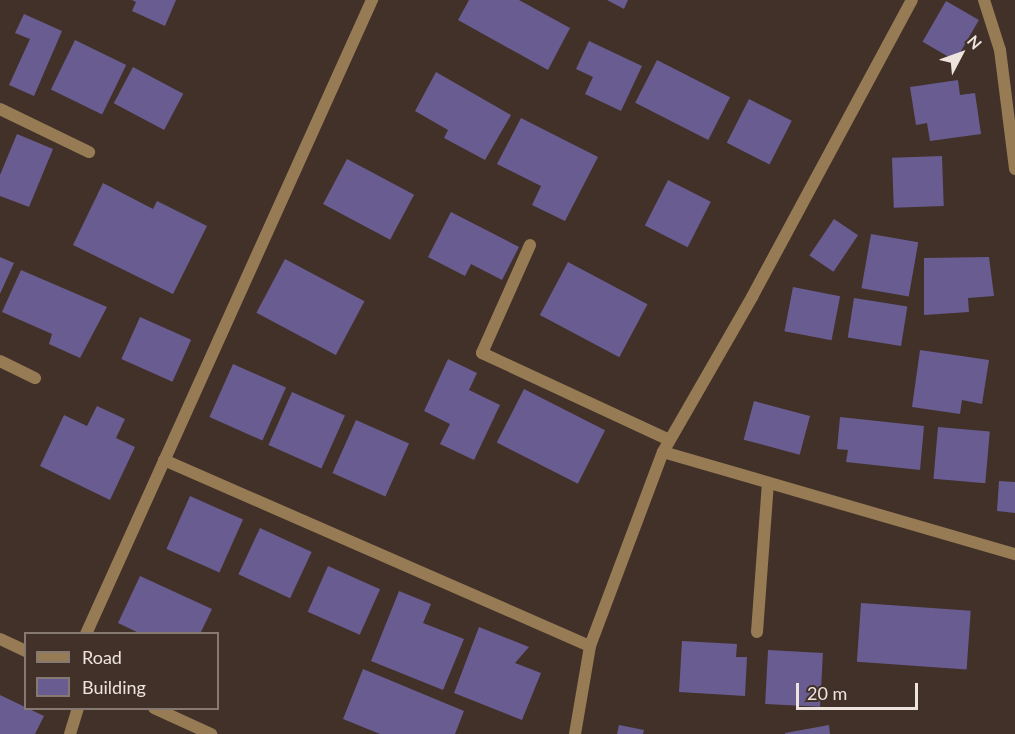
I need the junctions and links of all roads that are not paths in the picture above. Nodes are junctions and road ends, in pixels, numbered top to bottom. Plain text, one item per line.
1 (372, 0) edge
2 (912, 0) edge
3 (984, 0) edge
4 (0, 109) edge
5 (89, 152) dead end
6 (1015, 169) edge
7 (530, 245) dead end
8 (0, 361) edge
9 (35, 378) dead end
10 (669, 440) junction
11 (663, 452) junction
12 (164, 460) junction
13 (768, 483) junction
14 (1015, 554) edge
15 (86, 632) edge
16 (757, 632) dead end
17 (0, 639) edge
18 (590, 646) junction
19 (24, 650) edge
20 (77, 710) edge
21 (158, 710) edge
22 (70, 734) edge
23 (211, 734) edge
24 (574, 734) edge

1 - 12 street
2 - 10 street
3 - 6 street
4 - 5 street
7 - 10 street
8 - 9 street
10 - 11 street
11 - 13 street
11 - 18 street
12 - 15 street
12 - 18 street
13 - 14 street
13 - 16 street
17 - 19 street
18 - 24 street
20 - 22 street
21 - 23 street

